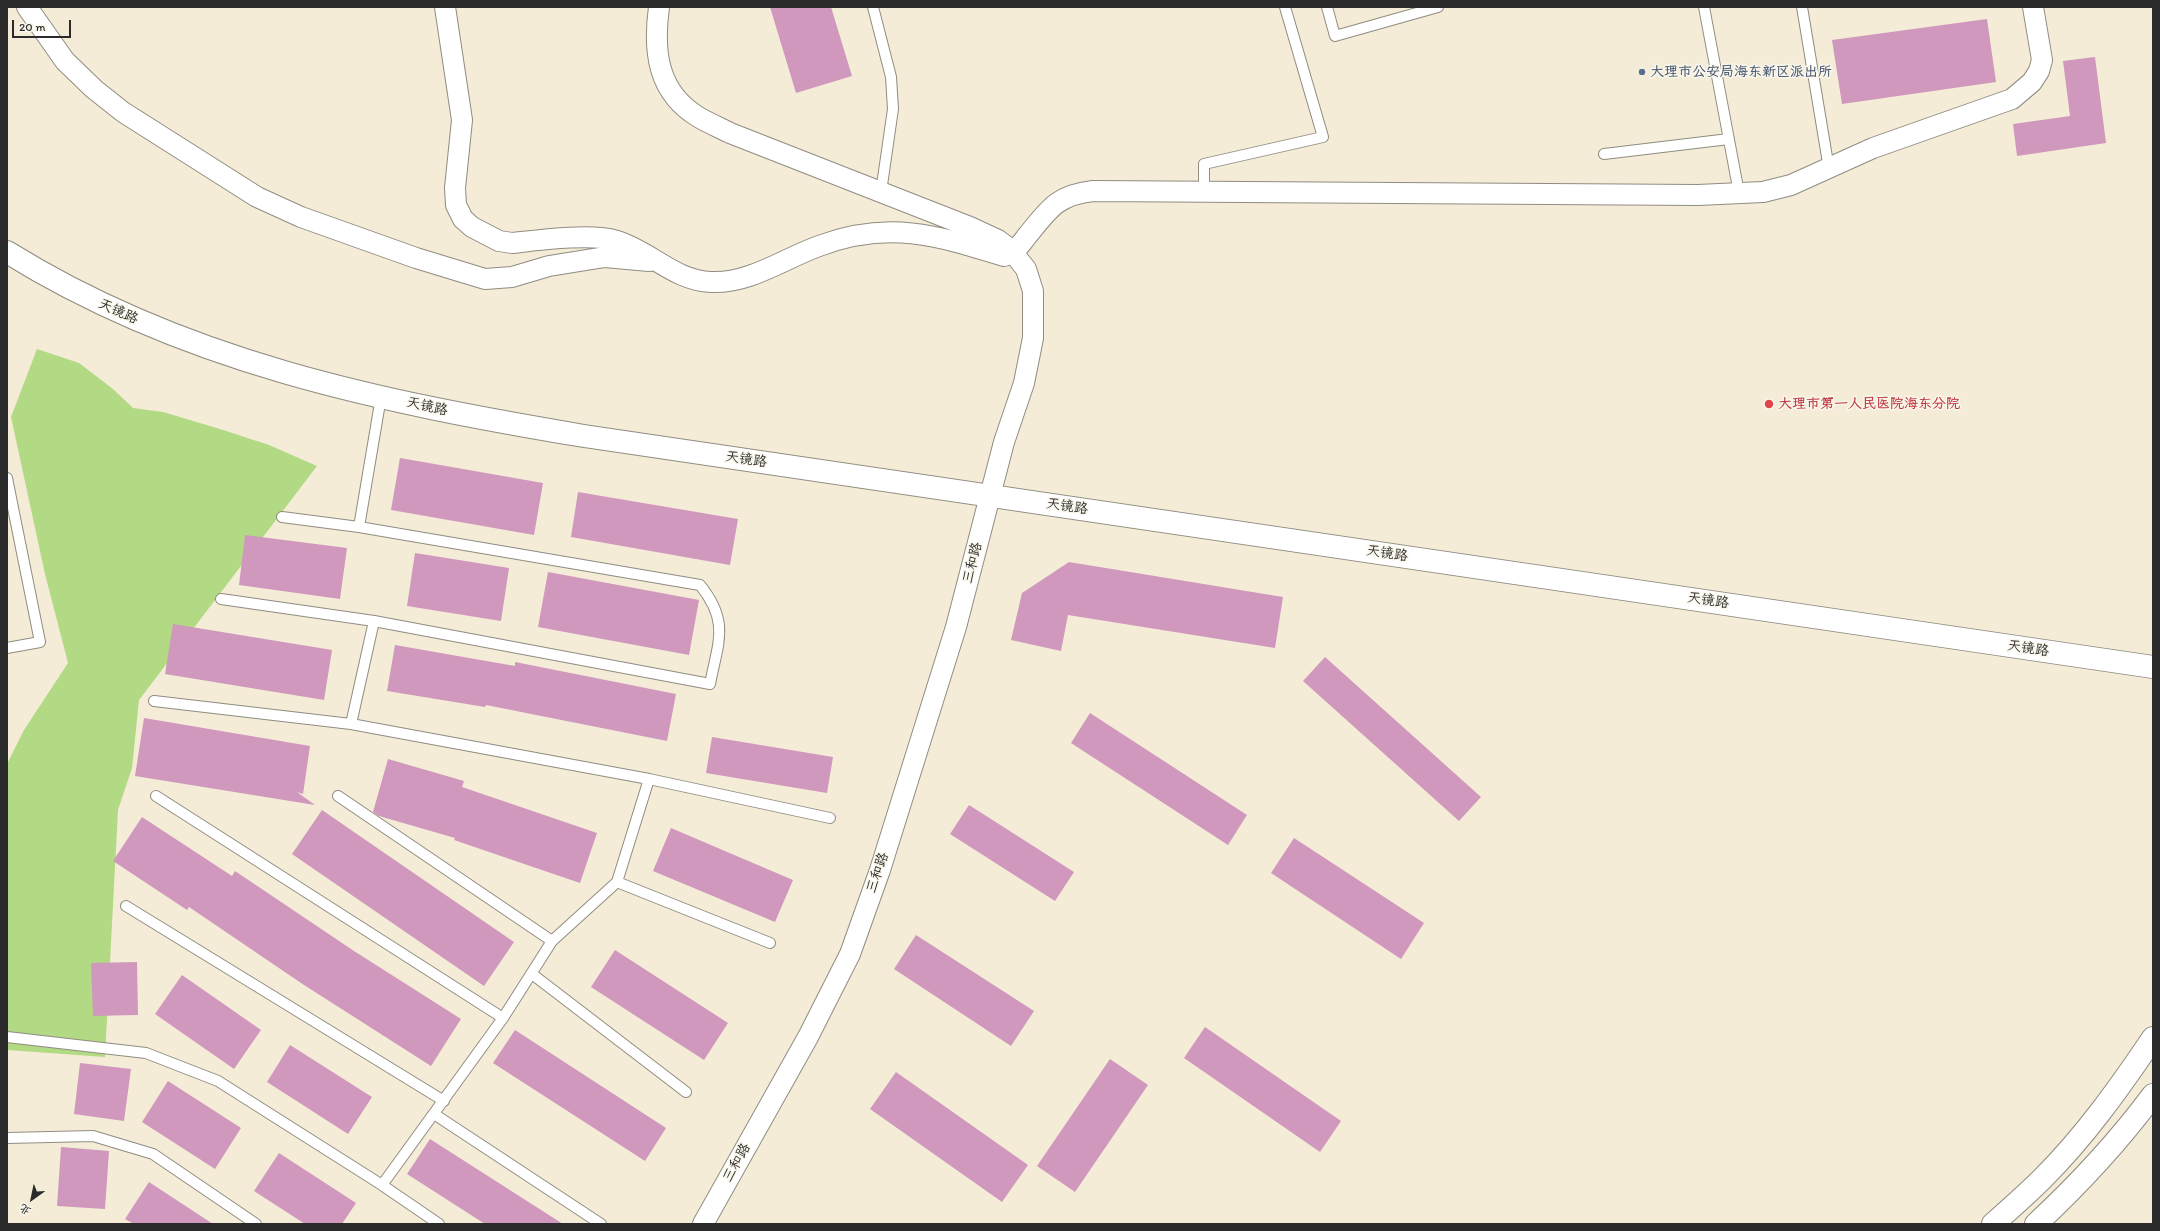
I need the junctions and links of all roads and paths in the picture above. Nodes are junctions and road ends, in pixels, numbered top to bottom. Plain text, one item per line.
1 (27, 7) edge
2 (445, 7) edge
3 (659, 7) edge
4 (873, 7) edge
5 (1285, 7) edge
6 (1327, 7) edge
7 (1438, 7) edge
8 (1704, 7) edge
9 (1802, 7) edge
10 (2033, 7) edge
11 (1729, 139) junction
12 (1604, 154) dead end
13 (1829, 169) junction
14 (881, 192) junction
15 (1204, 192) junction
16 (1739, 193) junction
17 (7, 252) edge
18 (1013, 253) junction
19 (657, 262) junction
20 (381, 398) junction
21 (7, 478) edge
22 (990, 495) junction
23 (282, 517) dead end
24 (359, 527) junction
25 (221, 599) dead end
26 (374, 621) junction
27 (7, 648) edge
28 (2153, 667) edge
29 (154, 701) dead end
30 (351, 724) junction
31 (649, 779) junction
32 (156, 796) dead end
33 (338, 796) dead end
34 (830, 818) dead end
35 (617, 882) junction
36 (126, 906) dead end
37 (552, 941) junction
38 (770, 943) dead end
39 (532, 974) junction
40 (503, 1018) junction
41 (7, 1037) edge
42 (2153, 1038) edge
43 (686, 1092) dead end
44 (2153, 1095) edge
45 (444, 1101) junction
46 (434, 1114) junction
47 (7, 1138) edge
48 (382, 1186) junction
49 (256, 1224) edge
50 (439, 1224) edge
51 (601, 1224) edge
52 (703, 1224) edge
53 (1993, 1224) edge
54 (2036, 1224) edge

1 - 19 street
2 - 19 street
3 - 14 street, 三和路
4 - 14 lane
5 - 15 lane
6 - 7 lane
8 - 11 lane
9 - 13 lane
10 - 13 street
11 - 12 lane
11 - 16 lane
13 - 16 street
14 - 18 street, 三和路
15 - 16 street
15 - 18 street
17 - 20 street, 天镜路
18 - 19 street
18 - 22 street, 三和路
20 - 22 street, 天镜路
20 - 24 lane
21 - 27 lane
22 - 28 street, 天镜路
22 - 52 street, 三和路
23 - 24 lane
24 - 26 lane
25 - 26 lane
26 - 30 lane
29 - 30 lane
30 - 31 lane
31 - 34 lane
31 - 35 lane
32 - 40 lane
33 - 37 lane
35 - 37 lane
35 - 38 lane
36 - 45 lane
37 - 39 lane
39 - 40 lane
39 - 43 lane
40 - 45 lane
41 - 48 lane
42 - 53 street
44 - 54 street
45 - 46 lane
46 - 48 lane
46 - 51 lane
47 - 49 lane
48 - 50 lane

